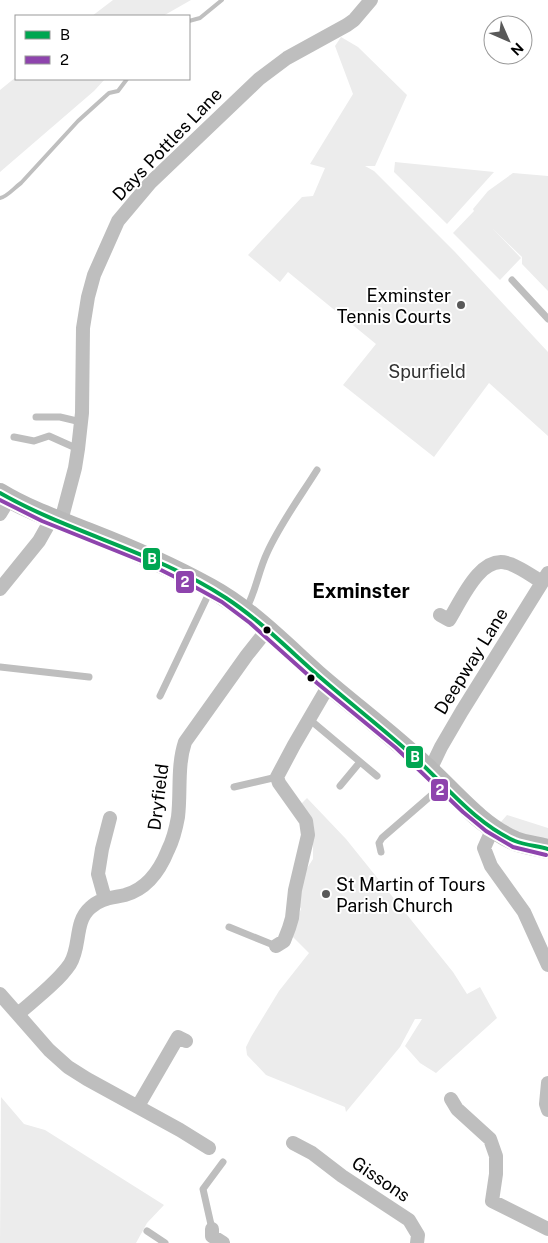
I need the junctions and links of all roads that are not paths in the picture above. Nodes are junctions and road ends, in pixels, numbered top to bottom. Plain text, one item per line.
1 (370, 0) edge
2 (512, 280) dead end
3 (548, 319) edge
4 (36, 417) dead end
5 (80, 422) junction
6 (14, 437) dead end
7 (78, 450) junction
8 (317, 470) dead end
9 (3, 502) edge
10 (57, 520) junction
11 (545, 577) edge
12 (0, 589) edge
13 (211, 589) junction
14 (245, 611) junction
15 (449, 620) dead end
16 (267, 630) junction
17 (0, 668) edge
18 (89, 677) dead end
19 (330, 685) junction
20 (160, 696) dead end
21 (309, 719) junction
22 (360, 762) junction
23 (377, 776) dead end
24 (277, 777) junction
25 (437, 777) junction
26 (340, 786) dead end
27 (234, 787) dead end
28 (110, 818) dead end
29 (493, 828) junction
30 (548, 849) edge
31 (381, 852) dead end
32 (105, 899) junction
33 (229, 927) dead end
34 (276, 946) joint
35 (548, 965) edge
36 (0, 994) edge
37 (18, 1014) junction
38 (178, 1037) dead end
39 (548, 1082) edge
40 (452, 1099) dead end
41 (138, 1106) junction
42 (548, 1110) edge
43 (293, 1143) dead end
44 (209, 1148) dead end
45 (223, 1162) dead end
46 (548, 1229) edge
47 (147, 1231) dead end
48 (214, 1238) edge
49 (165, 1243) edge
50 (417, 1243) edge

1 - 5 street, Days Pottles Lane
2 - 3 lane
4 - 5 lane
5 - 7 street, Days Pottles Lane
6 - 7 lane
7 - 10 street, Days Pottles Lane
8 - 14 lane
9 - 10 street
10 - 12 street, Days Pottles Lane
10 - 13 street
11 - 15 street
11 - 25 street, Deepway Lane
13 - 14 street
13 - 20 lane
14 - 16 street
16 - 19 street
16 - 32 street, Dryfield
17 - 18 lane
19 - 21 street
19 - 25 street
21 - 22 lane
21 - 24 street
22 - 23 lane
22 - 26 lane
24 - 27 lane
24 - 34 street
25 - 29 street
25 - 31 lane
28 - 32 street
29 - 30 street
29 - 35 street
32 - 37 street, Dryfield
33 - 34 lane
36 - 37 street
37 - 41 street
38 - 41 street
39 - 42 street
40 - 46 street
41 - 44 street
43 - 50 street, Gissons
45 - 48 lane
47 - 49 lane

